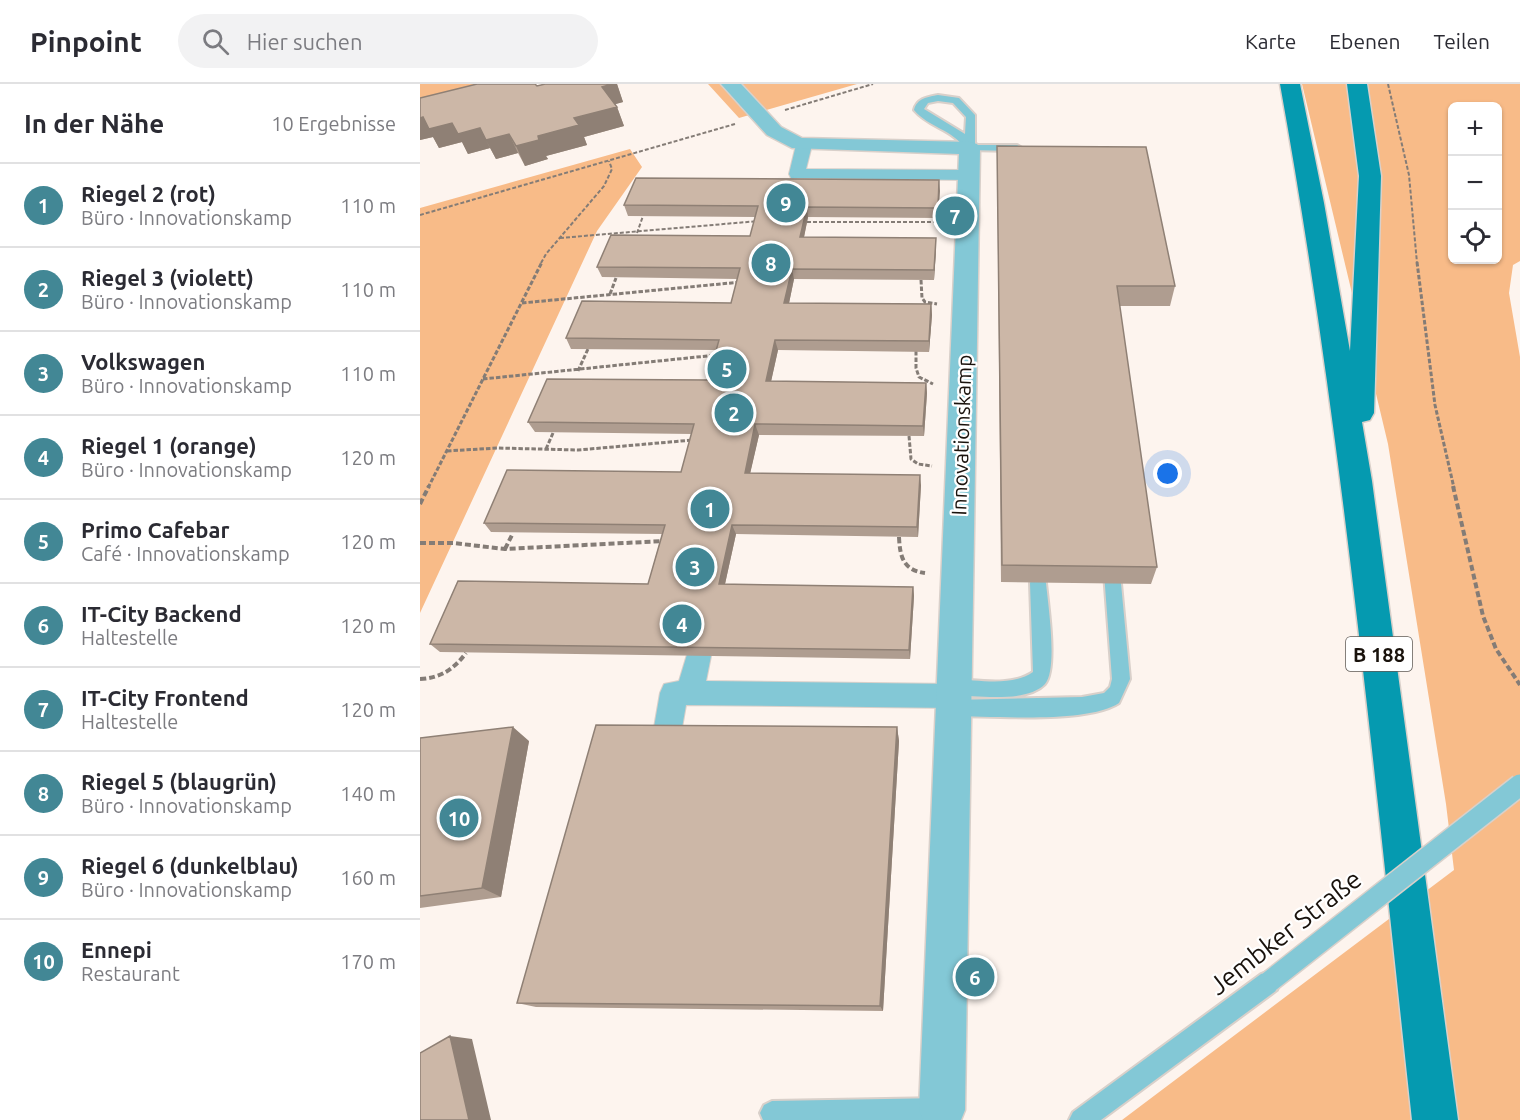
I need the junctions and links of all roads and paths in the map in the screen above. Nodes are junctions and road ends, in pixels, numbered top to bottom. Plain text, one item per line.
1 (730, 84) edge
2 (873, 84) edge
3 (1290, 84) edge
4 (1357, 84) edge
5 (1388, 84) edge
6 (775, 112) dead end
7 (739, 123) dead end
8 (804, 145) junction
9 (970, 148) junction
10 (1003, 148) junction
11 (1026, 148) edge
12 (1021, 160) edge
13 (609, 161) junction
14 (969, 175) junction
15 (420, 215) edge
16 (643, 216) edge
17 (760, 221) edge
18 (807, 222) edge
19 (967, 222) junction
20 (637, 233) junction
21 (560, 238) junction
22 (616, 278) edge
23 (742, 282) edge
24 (610, 294) junction
25 (521, 303) junction
26 (588, 349) edge
27 (916, 351) edge
28 (721, 355) edge
29 (578, 371) junction
30 (483, 380) junction
31 (963, 383) junction
32 (554, 433) edge
33 (909, 436) edge
34 (697, 440) edge
35 (546, 449) junction
36 (447, 451) junction
37 (961, 467) junction
38 (1357, 481) junction
39 (420, 504) edge
40 (513, 532) edge
41 (899, 537) edge
42 (668, 541) edge
43 (420, 543) edge
44 (505, 549) junction
45 (957, 572) junction
46 (1112, 573) edge
47 (1038, 583) edge
48 (466, 652) edge
49 (698, 656) edge
50 (420, 679) edge
51 (1520, 685) edge
52 (690, 693) junction
53 (954, 697) junction
54 (666, 739) edge
55 (1520, 785) edge
56 (772, 1113) dead end
57 (942, 1115) edge
58 (1081, 1120) edge
59 (1435, 1120) edge

1 - 8 street
2 - 6 path
3 - 38 main road, B 188
4 - 38 main road
5 - 51 path
7 - 13 path
8 - 9 street
8 - 14 street
9 - 9 lane
9 - 10 lane
9 - 14 street, Innovationskamp
10 - 11 lane
10 - 12 lane
13 - 15 path
13 - 21 path
14 - 19 street, Innovationskamp
16 - 20 path
17 - 20 path
18 - 19 path
19 - 31 street, Innovationskamp
20 - 21 path
21 - 25 path
22 - 24 path
23 - 24 path
24 - 25 path
25 - 30 path
26 - 29 path
27 - 31 path
28 - 29 path
29 - 30 path
30 - 36 path
31 - 37 street, Innovationskamp
32 - 35 path
33 - 37 path
34 - 35 path
35 - 36 path
36 - 39 path
37 - 45 street, Innovationskamp
38 - 59 main road, B 188
40 - 44 path
41 - 45 path
42 - 44 path
43 - 44 path
45 - 53 street, Innovationskamp
46 - 53 lane
47 - 53 lane
48 - 50 path
49 - 52 street
52 - 53 street
52 - 54 street
53 - 57 street, Innovationskamp
55 - 58 lane, Jembker Straße, bridge
56 - 57 lane

